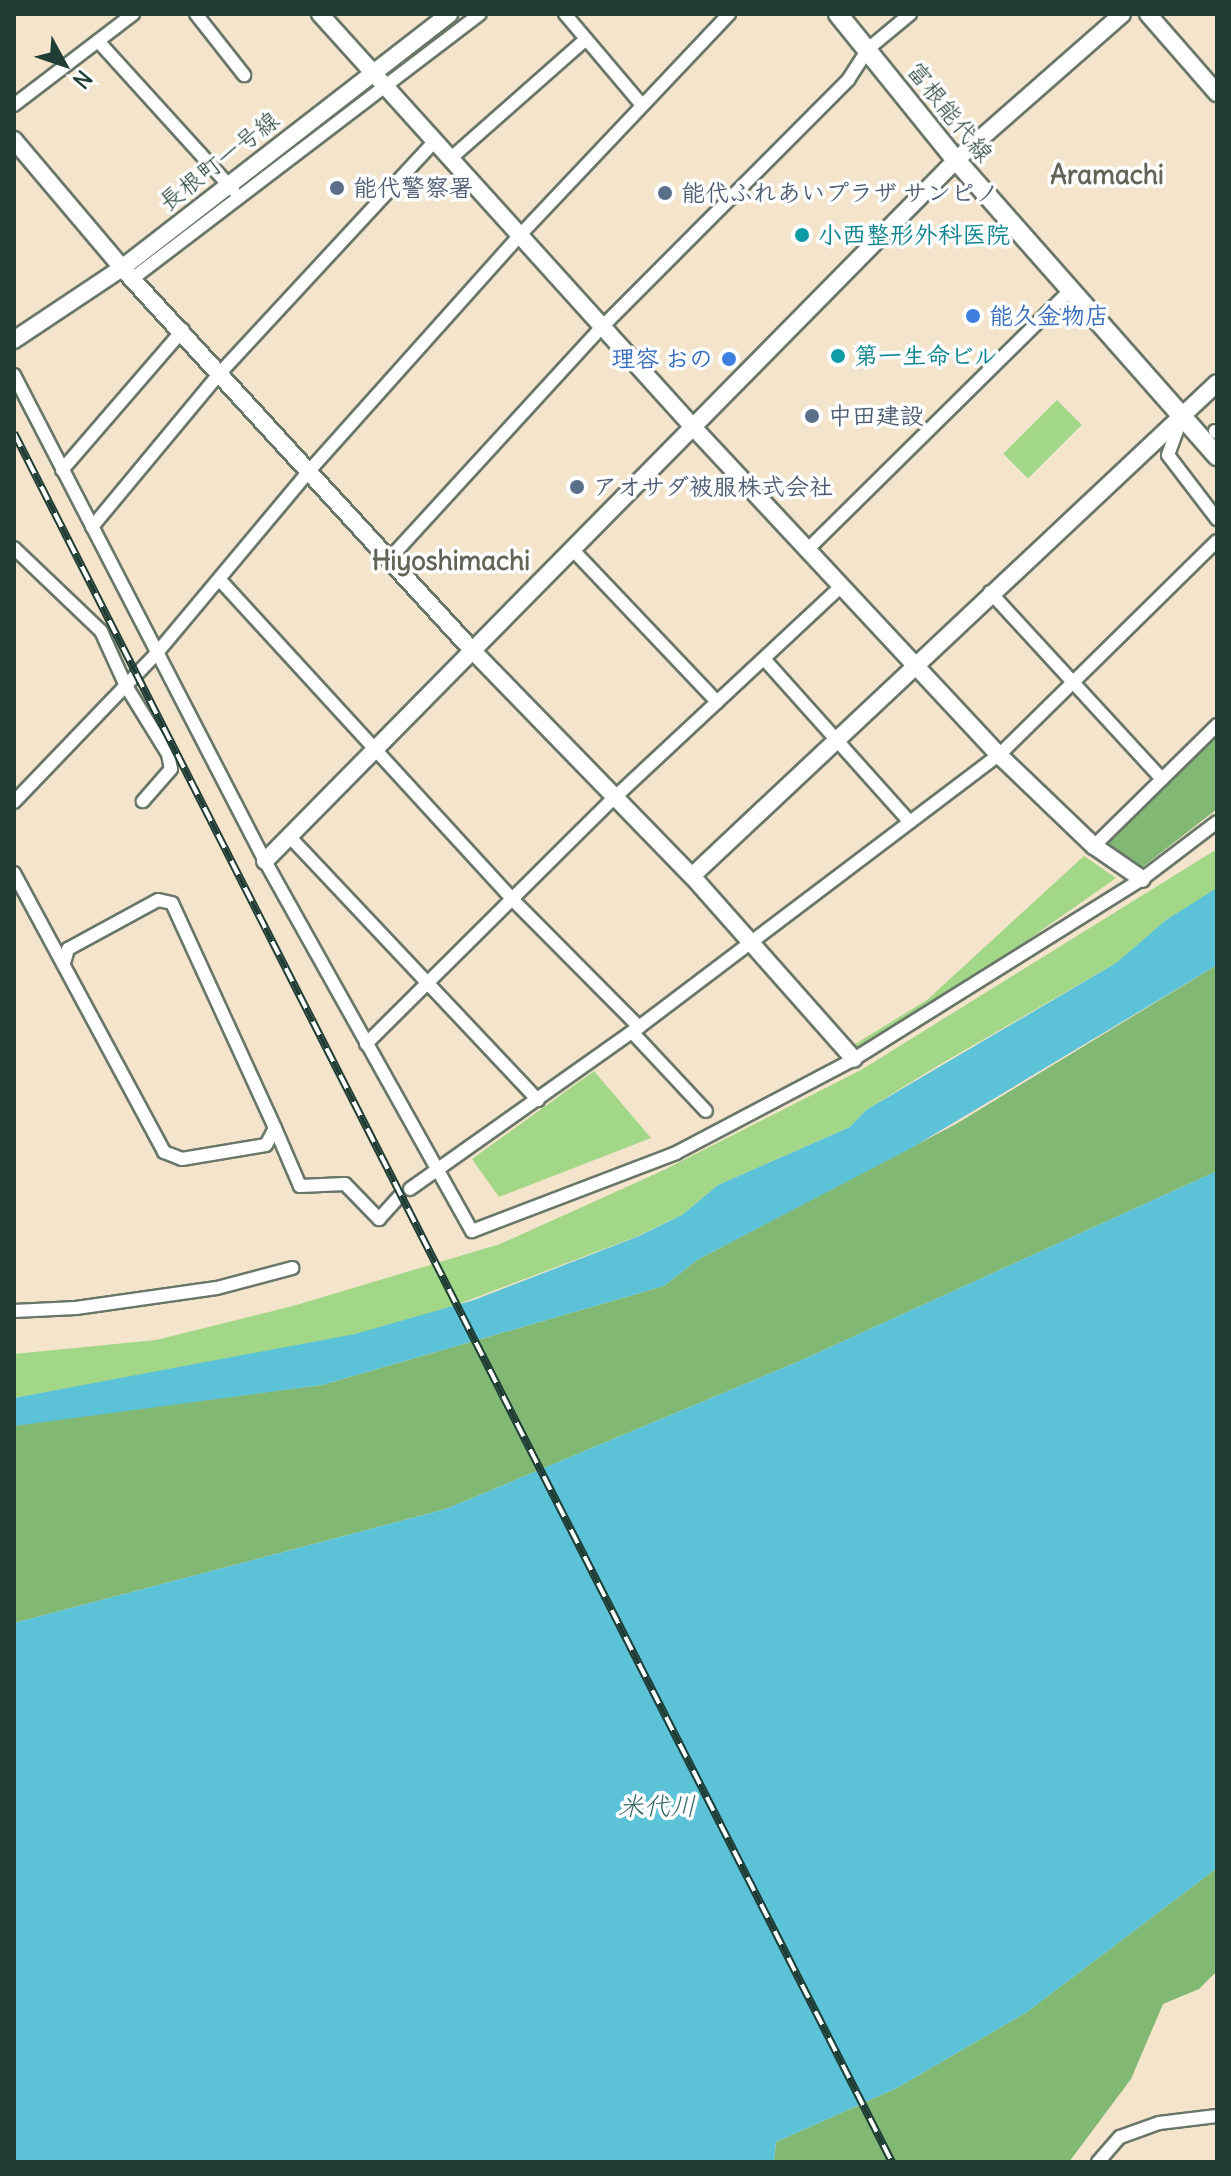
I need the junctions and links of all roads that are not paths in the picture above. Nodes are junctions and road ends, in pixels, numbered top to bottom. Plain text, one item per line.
1 (133, 14) edge
2 (196, 14) edge
3 (320, 14) edge
4 (449, 14) edge
5 (480, 14) edge
6 (565, 14) edge
7 (729, 14) edge
8 (838, 14) edge
9 (910, 14) edge
10 (1122, 14) edge
11 (1148, 14) edge
12 (586, 39) junction
13 (98, 41) junction
14 (868, 49) junction
15 (244, 75) dead end
16 (371, 75) junction
17 (383, 88) junction
18 (1217, 93) edge
19 (14, 105) edge
20 (642, 105) junction
21 (14, 140) edge
22 (434, 142) junction
23 (450, 159) junction
24 (956, 160) junction
25 (228, 184) junction
26 (239, 198) junction
27 (521, 234) junction
28 (127, 273) junction
29 (1072, 289) junction
30 (602, 327) junction
31 (183, 330) junction
32 (14, 340) edge
33 (220, 373) junction
34 (14, 375) edge
35 (1217, 383) edge
36 (1182, 415) junction
37 (693, 427) junction
38 (1217, 456) edge
39 (62, 470) junction
40 (309, 471) junction
41 (1217, 519) edge
42 (92, 527) junction
43 (1217, 541) edge
44 (14, 548) edge
45 (572, 549) junction
46 (807, 550) junction
47 (391, 557) junction
48 (220, 580) junction
49 (840, 587) junction
50 (990, 592) junction
51 (472, 650) junction
52 (156, 654) junction
53 (765, 660) junction
54 (914, 664) junction
55 (1074, 681) junction
56 (126, 686) junction
57 (717, 702) junction
58 (1217, 725) edge
59 (834, 738) junction
60 (372, 749) junction
61 (999, 755) junction
62 (1162, 779) junction
63 (613, 799) junction
64 (143, 801) dead end
65 (14, 802) edge
66 (910, 822) junction
67 (1217, 822) edge
68 (289, 836) junction
69 (1094, 846) junction
70 (265, 861) junction
71 (14, 873) edge
72 (692, 876) junction
73 (1142, 879) junction
74 (511, 898) junction
75 (748, 943) junction
76 (64, 963) junction
77 (429, 982) junction
78 (635, 1030) junction
79 (366, 1044) junction
80 (854, 1059) junction
81 (538, 1100) junction
82 (706, 1111) dead end
83 (275, 1128) junction
84 (438, 1170) junction
85 (292, 1268) dead end
86 (14, 1311) edge
87 (1217, 2116) edge
88 (1098, 2162) edge

1 - 13 street
2 - 15 street
3 - 16 street
4 - 16 street, 長根町一号線
5 - 17 street
6 - 12 street
7 - 20 street
8 - 14 main road, 富根能代線
9 - 14 street
10 - 24 street
11 - 18 street
12 - 20 street
12 - 23 street
13 - 19 street
13 - 25 street
14 - 24 main road, 富根能代線
14 - 30 street
16 - 17 street
16 - 25 street, 長根町一号線
17 - 22 street
17 - 26 street
20 - 27 street
21 - 28 street
22 - 23 street
22 - 33 street
23 - 27 street
24 - 29 main road, 富根能代線
24 - 37 street
25 - 26 street
25 - 28 street, 長根町一号線
26 - 28 street
27 - 30 street
27 - 40 street
28 - 31 street
28 - 32 street, 長根町一号線
29 - 36 main road, 富根能代線
29 - 46 street
30 - 37 street
30 - 47 street
31 - 33 street
31 - 39 street
33 - 40 street
33 - 42 street
34 - 39 street
35 - 36 street
36 - 38 main road, 富根能代線
36 - 41 street
36 - 50 street
37 - 45 street
37 - 46 street
39 - 42 street
40 - 47 street
40 - 48 street
42 - 52 street
43 - 55 street
44 - 56 street
45 - 51 street
45 - 57 street
46 - 49 street
47 - 51 street
48 - 52 street
48 - 60 street
49 - 53 street
49 - 54 street
50 - 54 street
50 - 55 street
51 - 60 street
51 - 63 street
52 - 56 street
52 - 70 street
53 - 57 street
53 - 59 street
54 - 59 street
54 - 61 street
55 - 61 street
55 - 62 street
56 - 64 street
56 - 65 street
57 - 63 street
58 - 62 street
59 - 66 street
59 - 72 street
60 - 68 street
60 - 74 street
61 - 66 street
61 - 69 street
62 - 69 street
63 - 72 street
63 - 74 street
66 - 75 street
67 - 73 street
68 - 70 street
68 - 77 street
69 - 73 street
70 - 79 street
71 - 76 street
72 - 75 street
73 - 80 street
74 - 77 street
74 - 78 street
75 - 78 street
75 - 80 street
76 - 83 street
76 - 83 street
77 - 79 street
77 - 81 street
78 - 81 street
78 - 82 street
79 - 84 street
80 - 84 street
81 - 84 street
83 - 84 street
85 - 86 street
87 - 88 street

